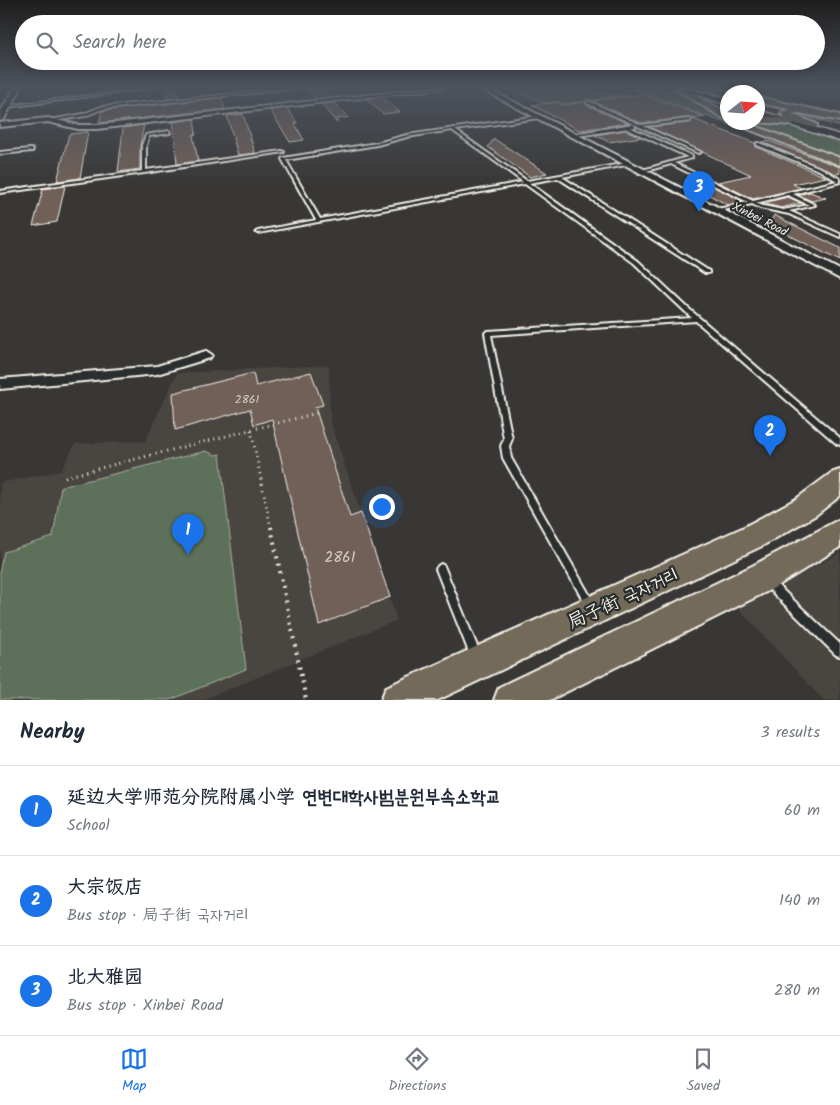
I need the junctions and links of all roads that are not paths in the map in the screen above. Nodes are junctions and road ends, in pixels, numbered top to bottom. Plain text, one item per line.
1 (46, 121) edge
2 (55, 121) edge
3 (153, 121) edge
4 (512, 121) edge
5 (545, 121) edge
6 (623, 121) edge
7 (684, 121) edge
8 (787, 121) edge
9 (793, 121) edge
10 (794, 121) edge
11 (0, 125) edge
12 (633, 126) junction
13 (813, 126) junction
14 (452, 129) junction
15 (757, 130) edge
16 (759, 130) edge
17 (169, 132) dead end
18 (840, 134) edge
19 (571, 135) junction
20 (840, 138) edge
21 (758, 144) dead end
22 (30, 150) dead end
23 (282, 152) dead end
24 (699, 152) dead end
25 (0, 154) edge
26 (840, 161) edge
27 (671, 163) junction
28 (626, 164) junction
29 (144, 172) junction
30 (640, 172) junction
31 (559, 177) junction
32 (524, 183) junction
33 (0, 192) edge
34 (788, 193) junction
35 (752, 202) junction
36 (716, 211) junction
37 (785, 212) junction
38 (319, 221) junction
39 (258, 232) dead end
40 (840, 236) edge
41 (707, 272) dead end
42 (840, 275) edge
43 (698, 318) junction
44 (206, 355) dead end
45 (0, 384) edge
46 (840, 442) edge
47 (839, 483) edge
48 (840, 532) edge
49 (441, 569) dead end
50 (762, 577) junction
51 (594, 612) junction
52 (840, 651) edge
53 (480, 664) junction
54 (399, 700) edge
55 (512, 700) edge

1 - 11 street
2 - 3 street
4 - 14 lane
5 - 19 street, Xinbei Road
6 - 12 lane
7 - 12 lane
8 - 13 main road
9 - 20 main road
10 - 13 main road
12 - 19 street
12 - 24 lane
12 - 27 lane
13 - 18 main road
14 - 32 lane
14 - 38 lane
15 - 26 main road
16 - 26 main road
17 - 29 lane
19 - 28 street, Xinbei Road
21 - 34 lane
22 - 25 lane
23 - 29 lane
27 - 30 lane
27 - 35 lane
28 - 30 street, Xinbei Road
28 - 31 lane
29 - 33 lane
30 - 36 street, Xinbei Road
31 - 32 lane
31 - 41 lane
32 - 38 lane
32 - 43 lane
34 - 35 lane
34 - 37 lane
35 - 36 lane
35 - 37 lane
36 - 42 street, Xinbei Road
37 - 40 lane
38 - 39 lane
43 - 46 lane
43 - 51 lane
44 - 45 street
47 - 51 main road, 局子街 국자거리
48 - 50 main road
49 - 53 lane
50 - 52 lane
50 - 55 main road
51 - 53 main road, 局子街 국자거리
53 - 54 main road, 局子街 국자거리

